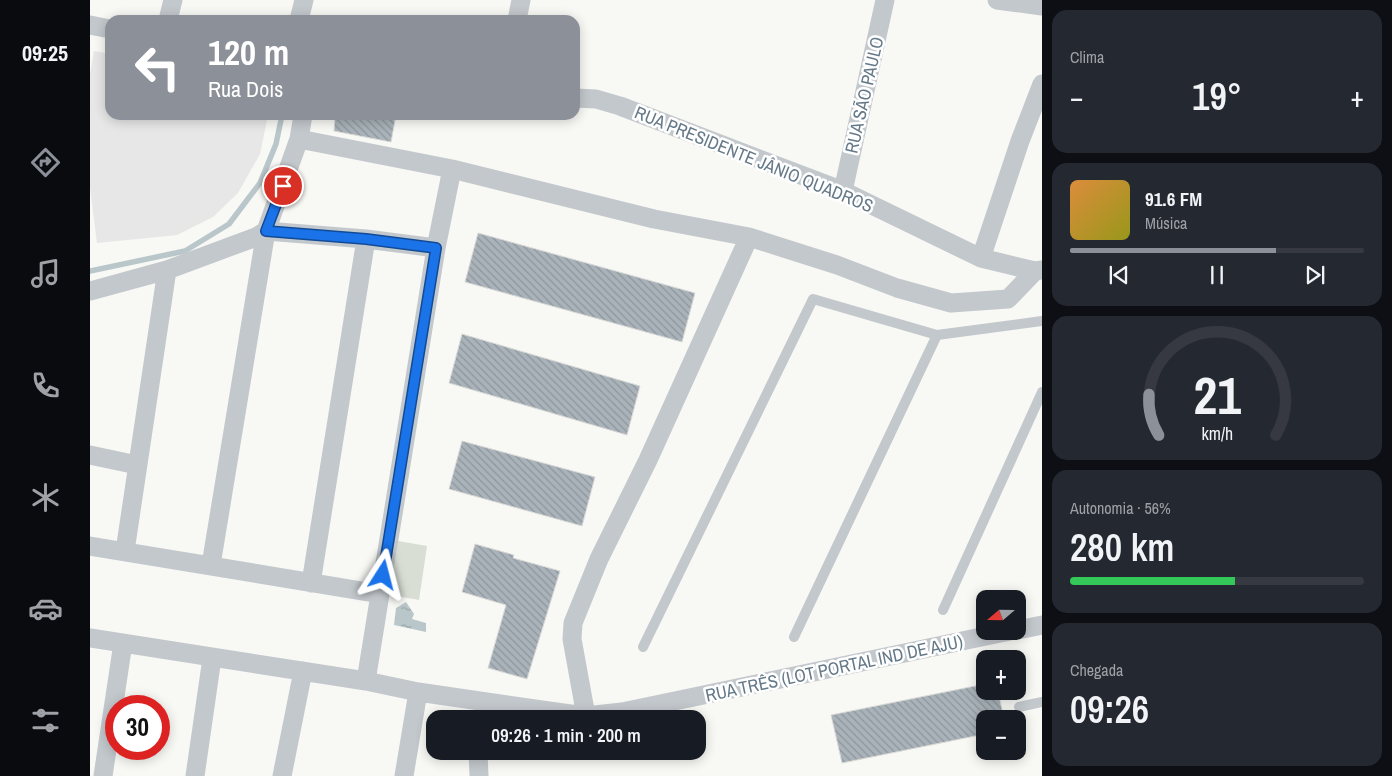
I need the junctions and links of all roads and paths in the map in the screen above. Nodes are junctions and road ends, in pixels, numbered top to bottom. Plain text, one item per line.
1 (173, 0) edge
2 (304, 0) edge
3 (522, 0) edge
4 (885, 0) edge
5 (996, 0) edge
6 (1042, 6) edge
7 (169, 15) edge
8 (300, 15) edge
9 (518, 15) edge
10 (90, 25) edge
11 (105, 28) edge
12 (1042, 84) edge
13 (580, 98) edge
14 (302, 120) edge
15 (299, 139) junction
16 (452, 169) junction
17 (843, 191) junction
18 (266, 231) junction
19 (749, 237) junction
20 (366, 239) junction
21 (436, 248) junction
22 (980, 258) junction
23 (168, 270) junction
24 (1038, 271) edge
25 (90, 291) edge
26 (1042, 321) edge
27 (937, 334) junction
28 (1042, 392) edge
29 (90, 455) edge
30 (138, 465) junction
31 (90, 546) edge
32 (125, 551) junction
33 (211, 565) junction
34 (310, 583) junction
35 (380, 594) junction
36 (943, 610) dead end
37 (1042, 624) edge
38 (1026, 628) edge
39 (794, 637) dead end
40 (90, 638) edge
41 (976, 638) edge
42 (123, 643) junction
43 (643, 647) dead end
44 (212, 658) junction
45 (303, 671) junction
46 (366, 681) junction
47 (418, 692) junction
48 (1042, 702) edge
49 (1020, 707) dead end
50 (475, 710) edge
51 (585, 710) edge
52 (632, 710) edge
53 (478, 760) edge
54 (90, 765) edge
55 (94, 776) edge
56 (104, 776) edge
57 (195, 776) edge
58 (282, 776) edge
59 (404, 776) edge
60 (479, 776) edge

1 - 7 street
2 - 8 street
3 - 9 street
4 - 17 street, RUA SÃO PAULO
5 - 6 street
10 - 11 street
12 - 22 street
13 - 17 street, RUA PRESIDENTE JÂNIO QUADROS
14 - 15 street
15 - 16 street
15 - 18 street
16 - 19 street
16 - 21 street
17 - 22 street, RUA PRESIDENTE JÂNIO QUADROS
18 - 20 street
18 - 23 street
18 - 33 street
19 - 24 street
19 - 51 street
20 - 21 street
20 - 34 street
21 - 35 street
22 - 24 street, RUA PRESIDENTE JÂNIO QUADROS
23 - 25 street
23 - 30 street
26 - 27 lane
27 - 39 lane
27 - 43 lane
28 - 36 lane
29 - 30 street
30 - 32 street
31 - 32 street
32 - 33 street
33 - 34 street
34 - 35 street
35 - 46 street
37 - 38 street
40 - 42 street, RUA TRÊS (LOT PORTAL IND DE AJU)
41 - 52 street, RUA TRÊS (LOT PORTAL IND DE AJU)
42 - 44 street, RUA TRÊS (LOT PORTAL IND DE AJU)
42 - 56 street
44 - 45 street, RUA TRÊS (LOT PORTAL IND DE AJU)
44 - 57 street
45 - 46 street, RUA TRÊS (LOT PORTAL IND DE AJU)
45 - 58 street
46 - 47 street, RUA TRÊS (LOT PORTAL IND DE AJU)
47 - 50 street, RUA TRÊS (LOT PORTAL IND DE AJU)
47 - 59 street
48 - 49 lane
53 - 60 street
54 - 55 street

